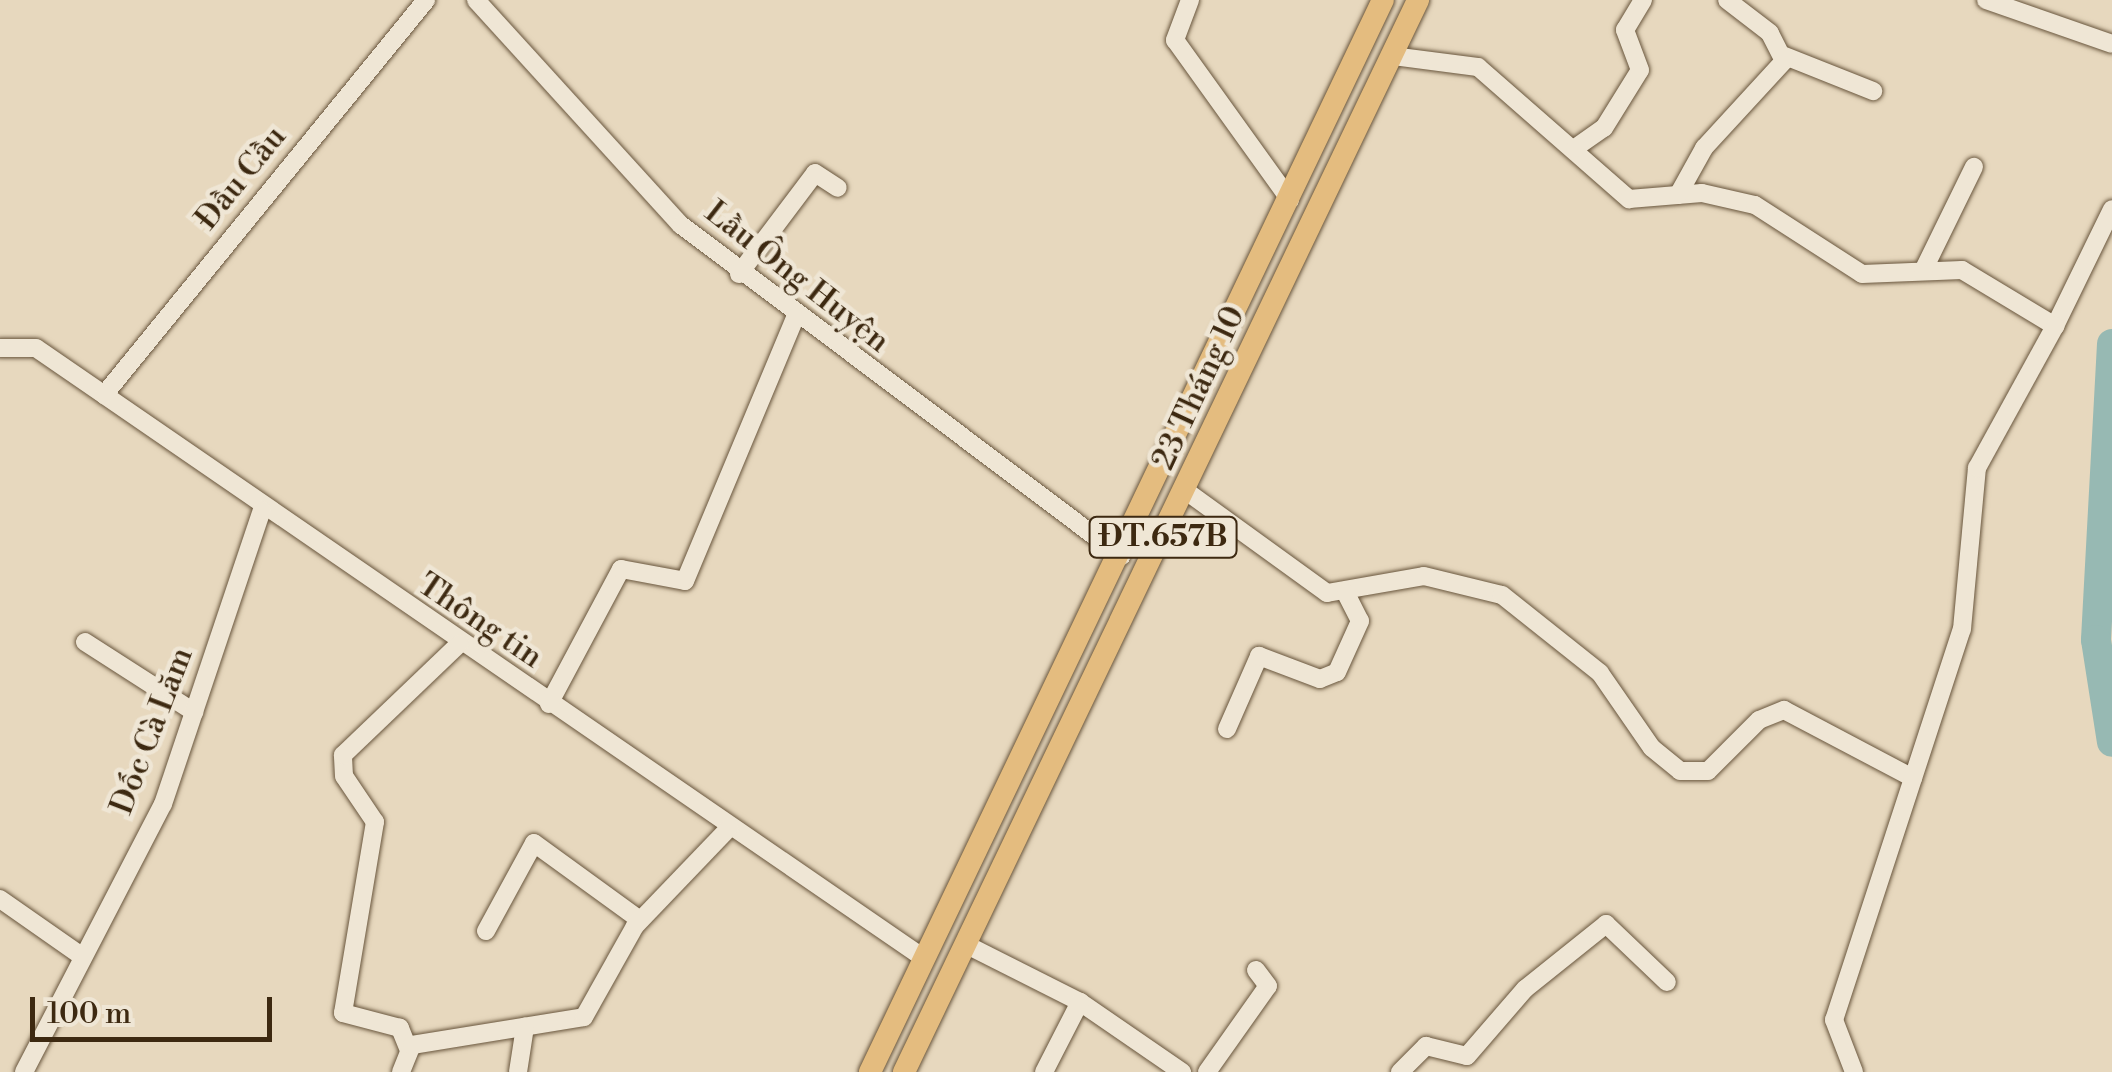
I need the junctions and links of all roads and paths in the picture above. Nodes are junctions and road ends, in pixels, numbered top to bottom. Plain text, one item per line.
1 (426, 0) edge
2 (476, 0) edge
3 (1190, 0) edge
4 (1384, 0) edge
5 (1418, 0) edge
6 (1643, 0) edge
7 (1727, 0) edge
8 (1986, 0) edge
9 (1364, 43) junction
10 (2112, 44) edge
11 (1393, 56) junction
12 (1785, 56) junction
13 (1872, 91) dead end
14 (1575, 148) junction
15 (1974, 167) dead end
16 (838, 188) dead end
17 (1678, 195) junction
18 (1290, 200) junction
19 (2112, 209) edge
20 (1924, 270) junction
21 (739, 274) junction
22 (796, 318) junction
23 (2054, 326) junction
24 (0, 348) edge
25 (104, 395) junction
26 (1186, 490) junction
27 (262, 510) junction
28 (1121, 556) junction
29 (1346, 593) junction
30 (84, 642) dead end
31 (459, 644) junction
32 (549, 704) junction
33 (194, 712) junction
34 (1227, 728) dead end
35 (1913, 778) junction
36 (730, 827) junction
37 (0, 899) edge
38 (640, 920) junction
39 (486, 930) dead end
40 (967, 946) junction
41 (80, 956) junction
42 (925, 959) junction
43 (1256, 970) dead end
44 (953, 974) junction
45 (1667, 982) dead end
46 (1080, 1002) junction
47 (525, 1027) junction
48 (408, 1048) junction
49 (24, 1072) edge
50 (402, 1072) edge
51 (518, 1072) edge
52 (870, 1072) edge
53 (904, 1072) edge
54 (1044, 1072) edge
55 (1182, 1072) edge
56 (1207, 1072) edge
57 (1400, 1072) edge
58 (1854, 1072) edge

1 - 25 street, Đầu Cầu
2 - 21 street, Lầu Ông Huyện
3 - 18 street
4 - 9 main road, 23 Tháng 10 / ĐT.657B
5 - 11 main road, 23 Tháng 10 / ĐT.657B
6 - 14 street
7 - 12 street
8 - 10 street
9 - 11 main road
9 - 18 main road, 23 Tháng 10 / ĐT.657B
11 - 14 street
11 - 26 main road, 23 Tháng 10 / ĐT.657B
12 - 13 street
12 - 17 street
14 - 17 street
15 - 20 street
16 - 21 street
17 - 20 street
18 - 28 main road, 23 Tháng 10 / ĐT.657B
19 - 23 street
20 - 23 street
21 - 22 street, Lầu Ông Huyện
22 - 28 street, Lầu Ông Huyện
22 - 32 street
23 - 35 street
24 - 25 street, Thông tin
25 - 27 street, Thông tin
26 - 29 street
26 - 40 main road, 23 Tháng 10 / ĐT.657B
27 - 31 street, Thông tin
27 - 33 street, Dốc Cà Lăm
28 - 42 main road, 23 Tháng 10 / ĐT.657B
29 - 34 street
29 - 35 street
30 - 33 street
31 - 32 street, Thông tin
31 - 48 street
32 - 36 street, Thông tin
33 - 41 street, Dốc Cà Lăm
35 - 58 street
36 - 38 street
36 - 42 street, Thông tin
37 - 41 street
38 - 39 street
38 - 47 street
40 - 44 main road, 23 Tháng 10 / ĐT.657B
40 - 46 street
41 - 49 street, Dốc Cà Lăm
42 - 44 main road
42 - 52 main road, 23 Tháng 10 / ĐT.657B
43 - 56 street
44 - 53 main road, 23 Tháng 10 / ĐT.657B
45 - 57 street
46 - 54 street
46 - 55 street
47 - 48 street
47 - 51 street
48 - 50 street

